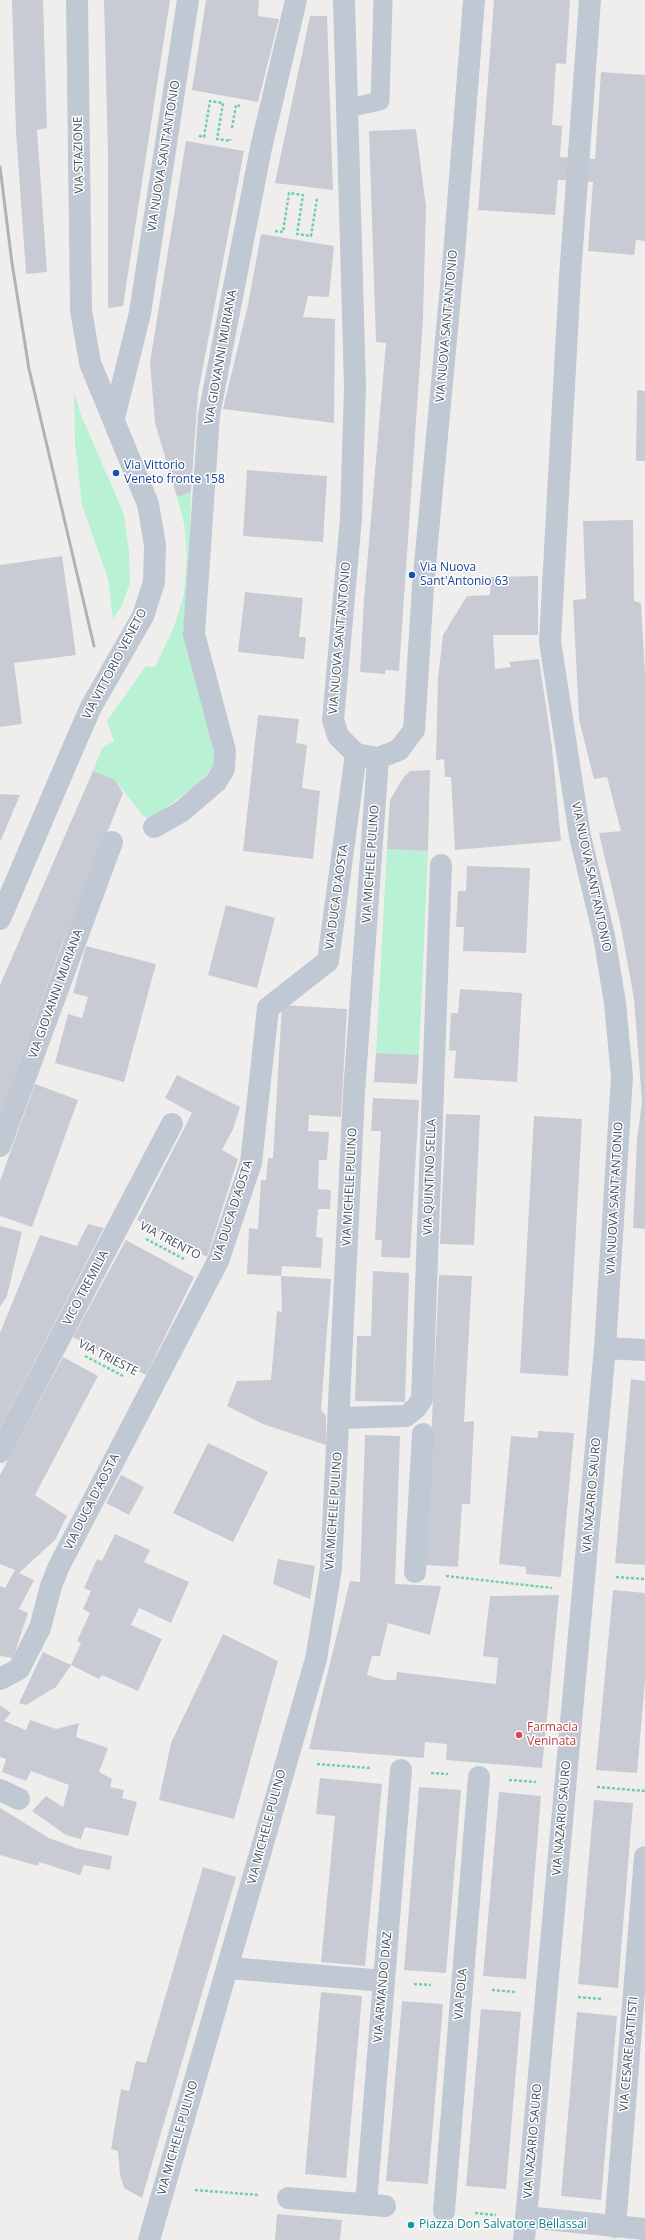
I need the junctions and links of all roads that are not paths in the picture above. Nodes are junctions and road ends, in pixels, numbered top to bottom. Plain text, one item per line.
1 (77, 0) edge
2 (188, 0) edge
3 (296, 0) edge
4 (344, 0) edge
5 (382, 0) edge
6 (474, 0) edge
7 (590, 0) edge
8 (348, 108) junction
9 (81, 310) joint
10 (114, 418) junction
11 (356, 754) junction
12 (378, 758) junction
13 (154, 827) dead end
14 (112, 842) dead end
15 (441, 865) dead end
16 (0, 919) edge
17 (172, 1124) dead end
18 (0, 1146) edge
19 (605, 1348) junction
20 (645, 1350) edge
21 (340, 1418) junction
22 (423, 1434) dead end
23 (0, 1452) edge
24 (415, 1572) road end
25 (0, 1679) edge
26 (401, 1770) dead end
27 (479, 1777) dead end
28 (0, 1790) edge
29 (20, 1799) dead end
30 (645, 1856) edge
31 (229, 1968) junction
32 (384, 1981) junction
33 (288, 2198) road end
34 (444, 2211) dead end
35 (526, 2217) junction
36 (614, 2227) junction
37 (645, 2229) edge
38 (149, 2240) edge
39 (524, 2240) edge

1 - 9 street, VIA STAZIONE
2 - 10 street, VIA NUOVA SANT'ANTONIO
3 - 13 street, VIA GIOVANNI MURIANA
4 - 8 street, VIA NUOVA SANT'ANTONIO
5 - 8 lane
6 - 12 street, VIA NUOVA SANT'ANTONIO
7 - 19 street, VIA NUOVA SANT'ANTONIO
8 - 11 street, VIA NUOVA SANT'ANTONIO
9 - 10 street, VIA VITTORIO VENETO
10 - 16 street, VIA VITTORIO VENETO
11 - 12 street
11 - 25 street, VIA DUCA D'AOSTA
12 - 21 street, VIA MICHELE PULINO
14 - 18 street, VIA GIOVANNI MURIANA
15 - 21 street, VIA QUINTINO SELLA
17 - 23 street, VICO TREMILIA
19 - 20 street
19 - 35 street, VIA NAZARIO SAURO
21 - 31 street, VIA MICHELE PULINO
22 - 24 street
26 - 32 street, VIA ARMANDO DIAZ
27 - 34 street, VIA POLA
28 - 29 street
30 - 36 street, VIA CESARE BATTISTI
31 - 32 street
31 - 38 street, VIA MICHELE PULINO
32 - 33 street, VIA ARMANDO DIAZ
35 - 36 street
35 - 39 street, VIA NAZARIO SAURO
36 - 37 street

